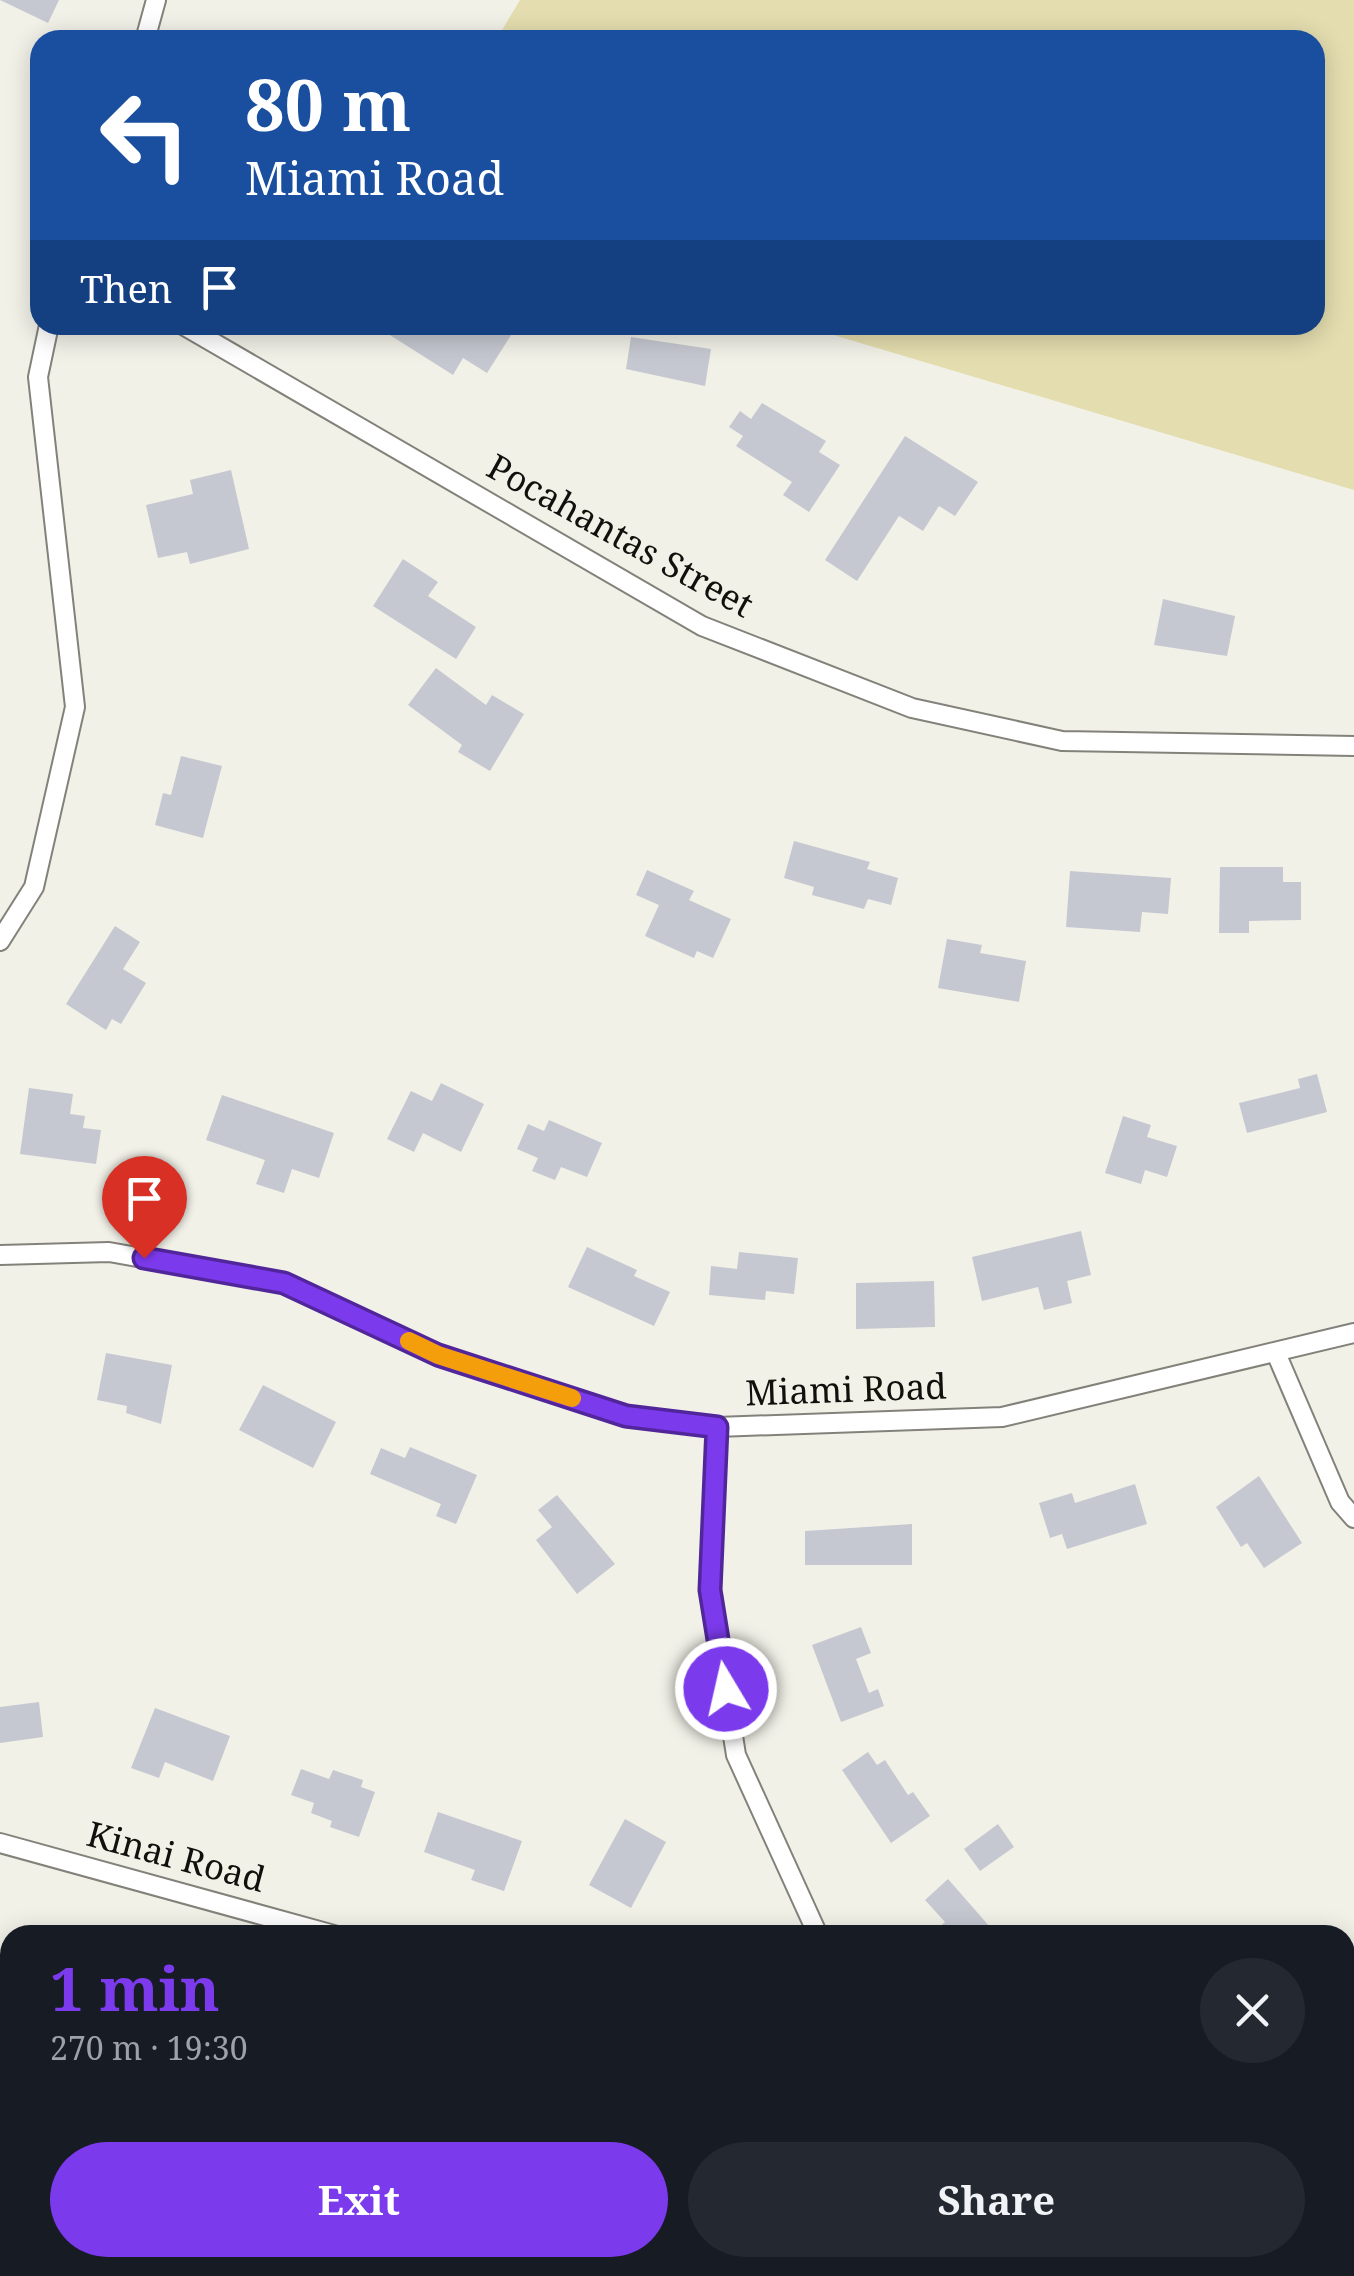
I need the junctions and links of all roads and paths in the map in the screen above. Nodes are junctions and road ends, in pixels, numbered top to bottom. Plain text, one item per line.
1 (156, 0) edge
2 (148, 30) edge
3 (47, 335) edge
4 (199, 335) edge
5 (1354, 746) edge
6 (0, 941) edge
7 (0, 1255) edge
8 (1354, 1333) edge
9 (1276, 1353) junction
10 (717, 1427) junction
11 (1354, 1518) edge
12 (0, 1843) edge
13 (298, 1925) edge
14 (813, 1925) edge

1 - 2 street
3 - 6 street
4 - 5 street, Pocahantas Street
7 - 10 street, Miami Road
8 - 9 street, Miami Road
9 - 10 street, Miami Road
9 - 11 street
10 - 14 street
12 - 13 street, Kinai Road

